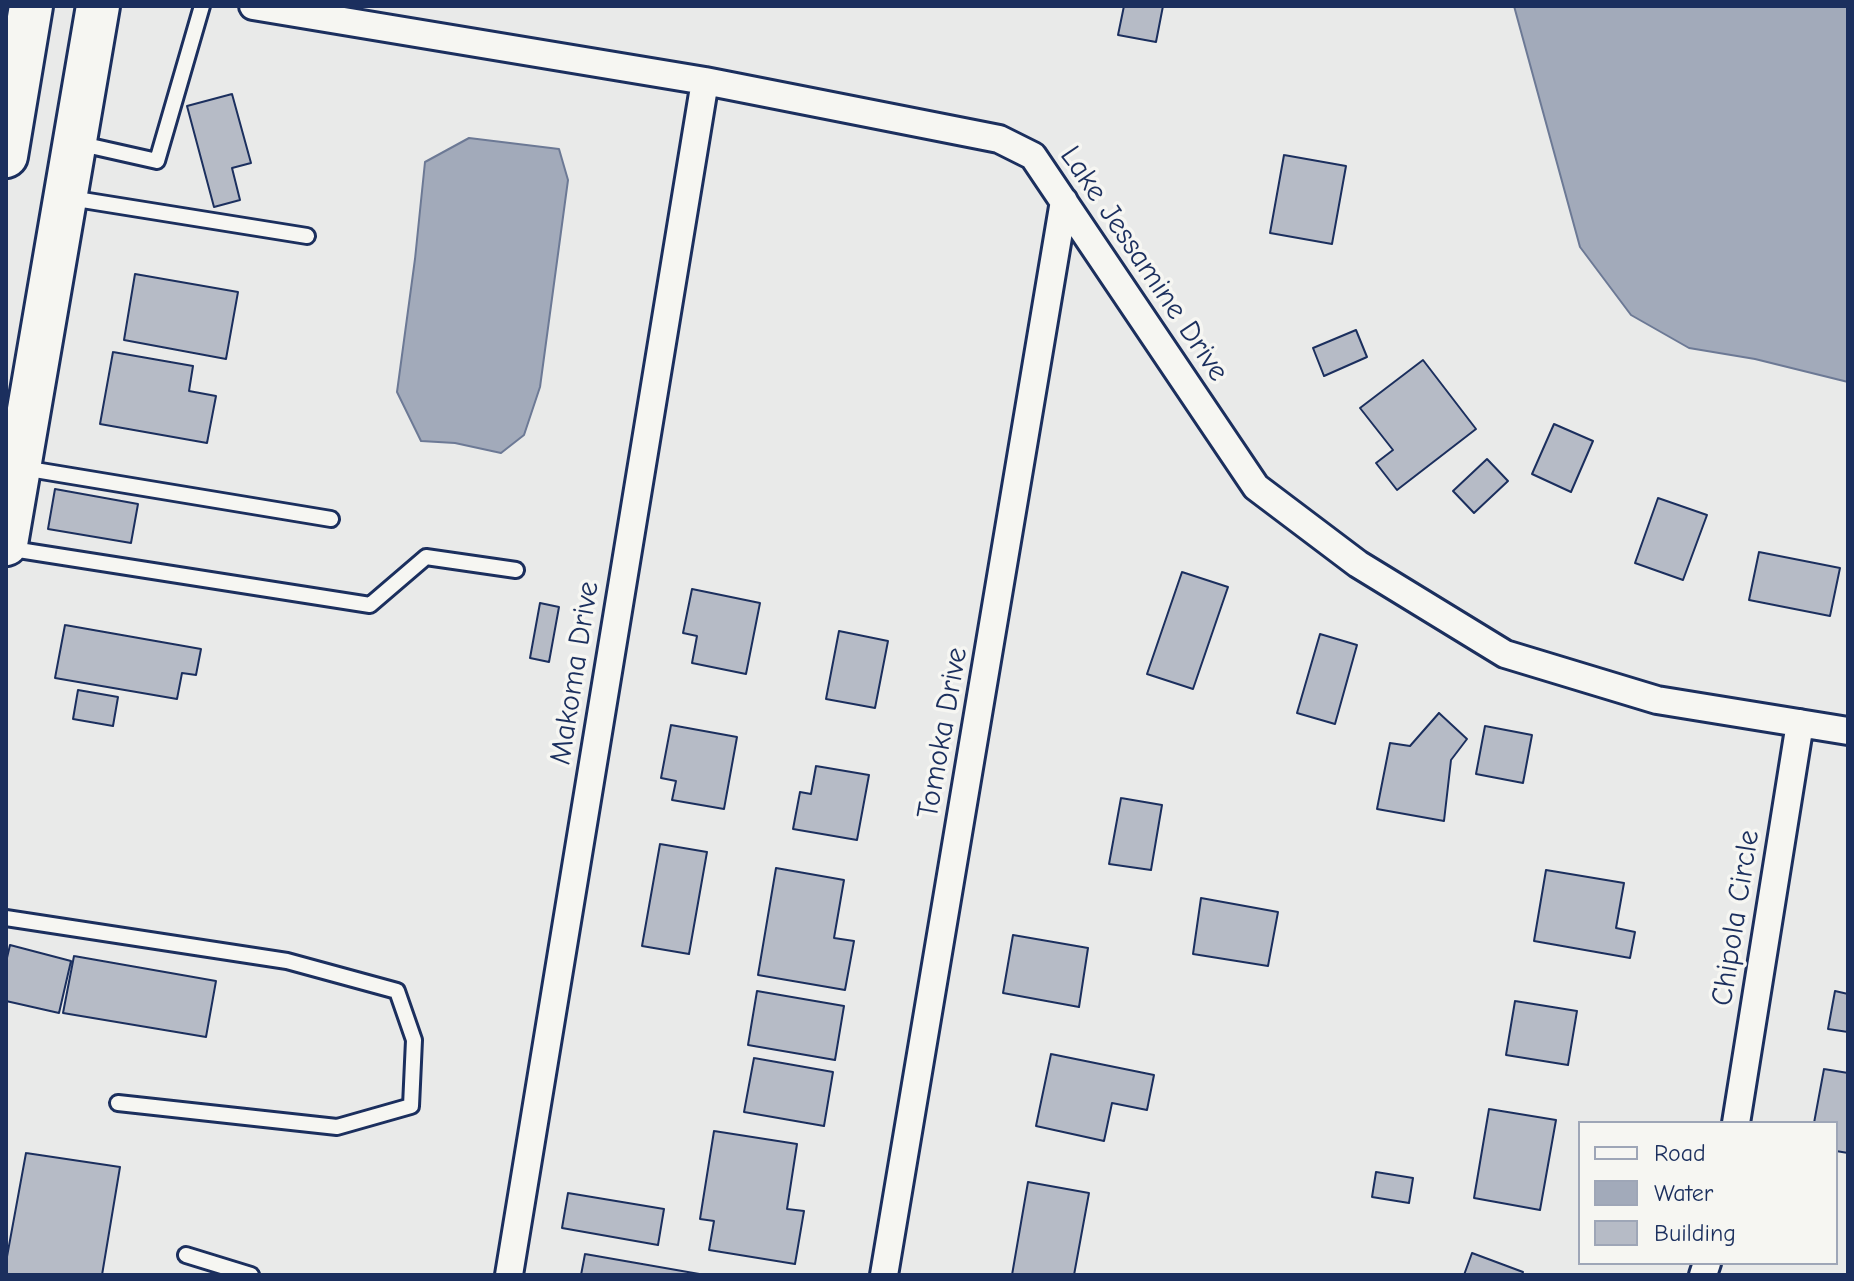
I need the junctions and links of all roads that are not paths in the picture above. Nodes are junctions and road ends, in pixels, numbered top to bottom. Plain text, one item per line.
1 (31, 6) edge
2 (98, 6) edge
3 (202, 6) edge
4 (253, 6) edge
5 (705, 81) junction
6 (75, 142) junction
7 (6, 156) edge
8 (65, 197) junction
9 (1064, 201) junction
10 (307, 236) dead end
11 (19, 467) junction
12 (331, 519) dead end
13 (6, 546) edge
14 (516, 570) dead end
15 (1800, 723) junction
16 (1848, 731) edge
17 (6, 918) edge
18 (118, 1103) dead end
19 (1736, 1121) edge
20 (186, 1255) dead end
21 (251, 1275) edge
22 (509, 1275) edge
23 (884, 1275) edge

1 - 7 main road
2 - 6 main road
3 - 6 lane
4 - 5 street, Lake Jessamine Drive
5 - 9 street, Lake Jessamine Drive
5 - 22 street, Makoma Drive
6 - 8 main road
8 - 10 lane
8 - 11 main road
9 - 15 street, Lake Jessamine Drive
9 - 23 street, Tomoka Drive
11 - 12 lane
11 - 13 main road
13 - 14 lane
15 - 16 street, Lake Jessamine Drive
15 - 19 street, Chipola Circle
17 - 18 lane
20 - 21 lane

